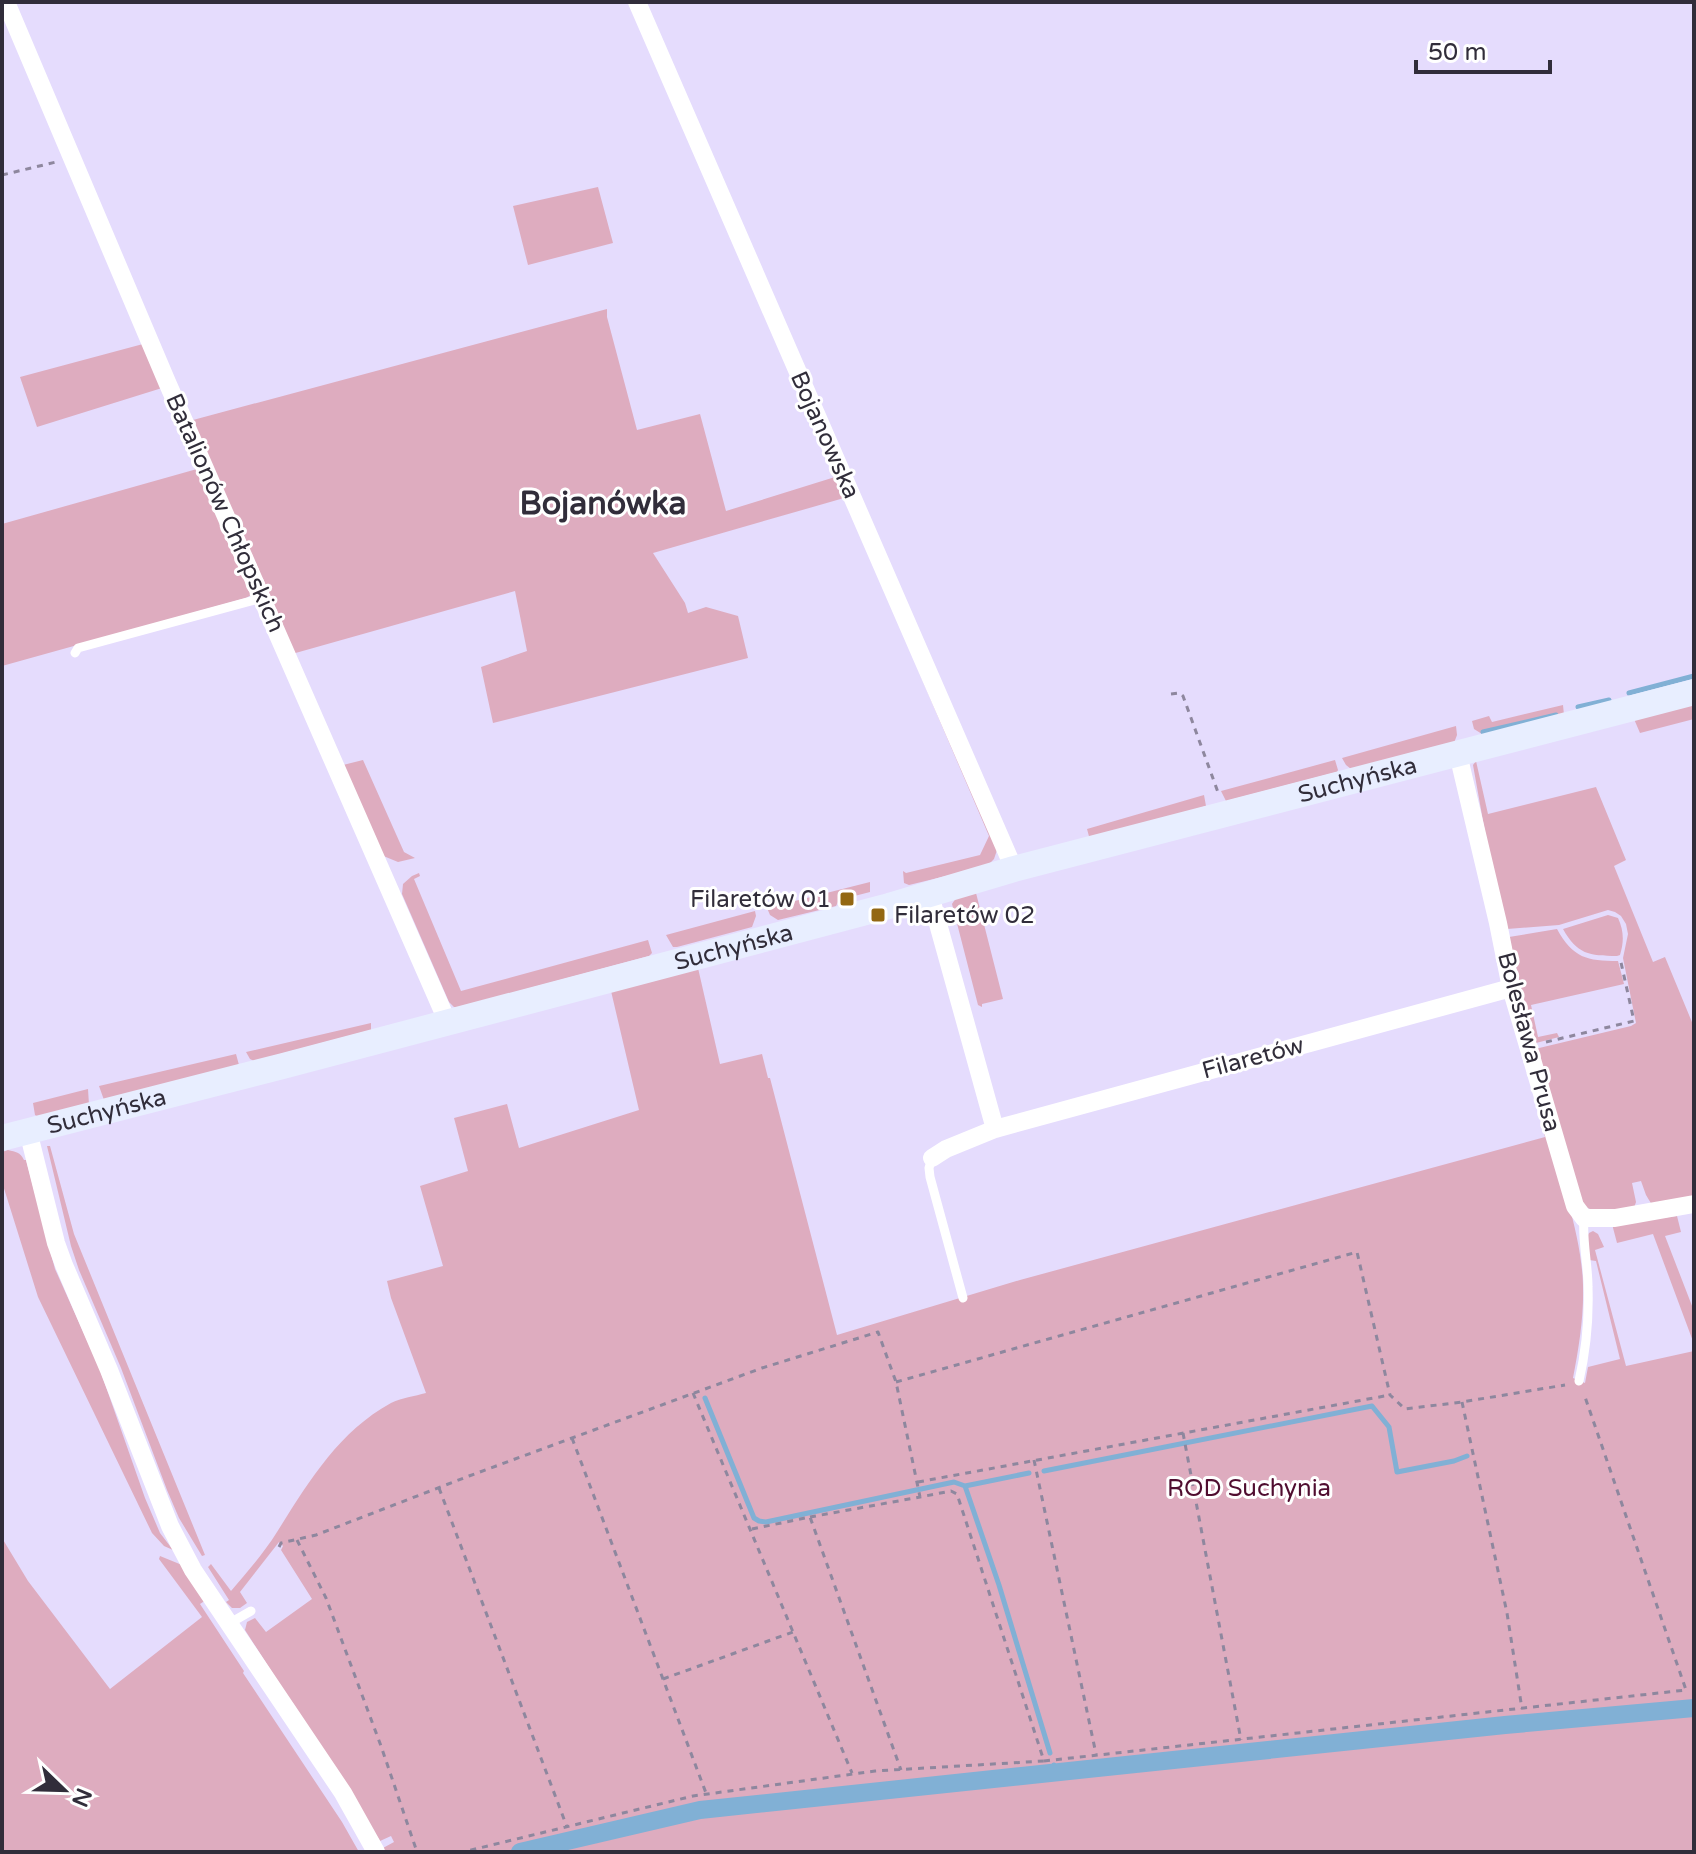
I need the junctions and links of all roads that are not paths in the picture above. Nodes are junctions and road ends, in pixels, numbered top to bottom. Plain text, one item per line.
1 (6, 2) edge
2 (637, 2) edge
3 (262, 598) junction
4 (75, 653) dead end
5 (1694, 692) edge
6 (1458, 754) junction
7 (1014, 869) junction
8 (930, 895) junction
9 (1511, 988) junction
10 (448, 1023) junction
11 (995, 1129) junction
12 (28, 1131) junction
13 (2, 1138) edge
14 (932, 1158) joint
15 (1694, 1204) edge
16 (1584, 1218) junction
17 (963, 1298) dead end
18 (1578, 1385) road end
19 (251, 1611) dead end
20 (230, 1623) junction
21 (376, 1852) edge

1 - 3 street, Batalionów Chłopskich
2 - 7 street, Bojanowska
3 - 4 lane
3 - 10 street, Batalionów Chłopskich
5 - 6 street, Suchyńska
6 - 7 street, Suchyńska
6 - 9 street, Bolesława Prusa
7 - 8 street, Suchyńska
8 - 10 street, Suchyńska
8 - 11 street
9 - 11 street, Filaretów
9 - 16 street, Bolesława Prusa
10 - 12 street, Suchyńska
11 - 14 street, Filaretów
12 - 13 street, Suchyńska
12 - 20 street
14 - 17 lane
15 - 16 street
16 - 18 lane
19 - 20 lane
20 - 21 street

